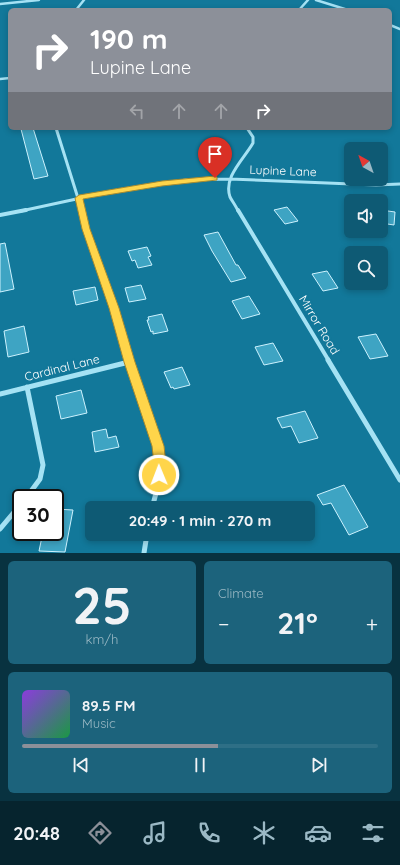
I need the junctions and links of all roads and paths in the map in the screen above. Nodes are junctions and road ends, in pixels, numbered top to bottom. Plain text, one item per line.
1 (39, 0) edge
2 (84, 0) edge
3 (308, 0) edge
4 (316, 0) edge
5 (0, 4) edge
6 (78, 8) edge
7 (301, 8) edge
8 (342, 8) edge
9 (57, 130) edge
10 (248, 130) edge
11 (230, 178) junction
12 (400, 184) edge
13 (79, 198) junction
14 (0, 214) edge
15 (129, 362) junction
16 (26, 387) junction
17 (0, 394) edge
18 (400, 480) edge
19 (32, 489) edge
20 (154, 501) edge
21 (12, 515) edge
22 (0, 529) edge
23 (146, 541) edge
24 (144, 553) edge

1 - 5 street
2 - 6 street
3 - 7 street
4 - 8 street
9 - 13 street
10 - 11 street
11 - 12 street, Lupine Lane
11 - 13 street, Lupine Lane
11 - 18 street, Mirror Road
13 - 14 street, Lupine Lane
13 - 15 street
15 - 16 street, Cardinal Lane
15 - 20 street
16 - 17 street, Cardinal Lane
16 - 19 street
21 - 22 street
23 - 24 street

